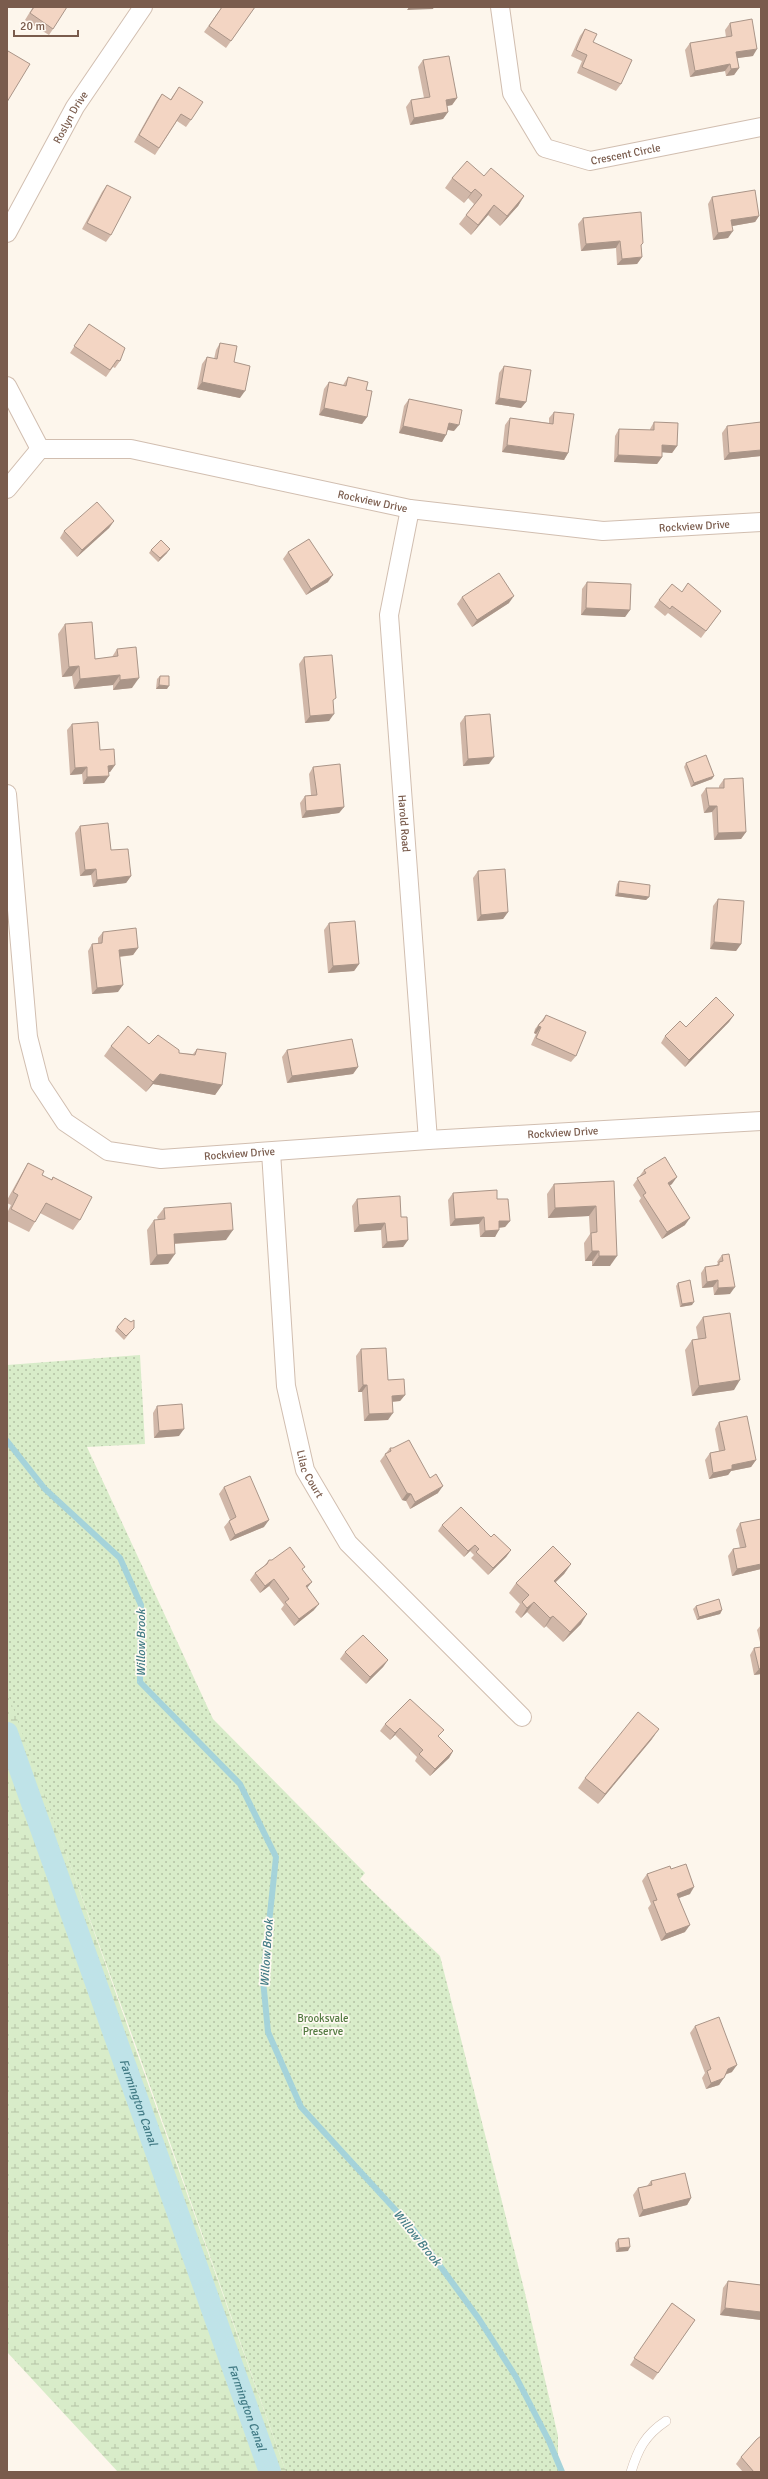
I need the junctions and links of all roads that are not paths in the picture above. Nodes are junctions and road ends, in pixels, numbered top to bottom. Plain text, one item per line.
1 (143, 7) edge
2 (500, 7) edge
3 (761, 127) edge
4 (7, 233) edge
5 (7, 386) edge
6 (40, 449) junction
7 (7, 489) edge
8 (410, 509) junction
9 (761, 522) edge
10 (7, 794) edge
11 (761, 1121) edge
12 (428, 1140) junction
13 (271, 1152) junction
14 (522, 1717) dead end
15 (666, 2421) dead end
16 (631, 2472) edge

1 - 4 street, Roslyn Drive
2 - 3 street, Crescent Circle
5 - 6 street
6 - 7 street
6 - 8 street, Rockview Drive
8 - 9 street, Rockview Drive
8 - 12 street, Harold Road
10 - 13 street, Rockview Drive
11 - 12 street, Rockview Drive
12 - 13 street, Rockview Drive
13 - 14 street, Lilac Court
15 - 16 lane

